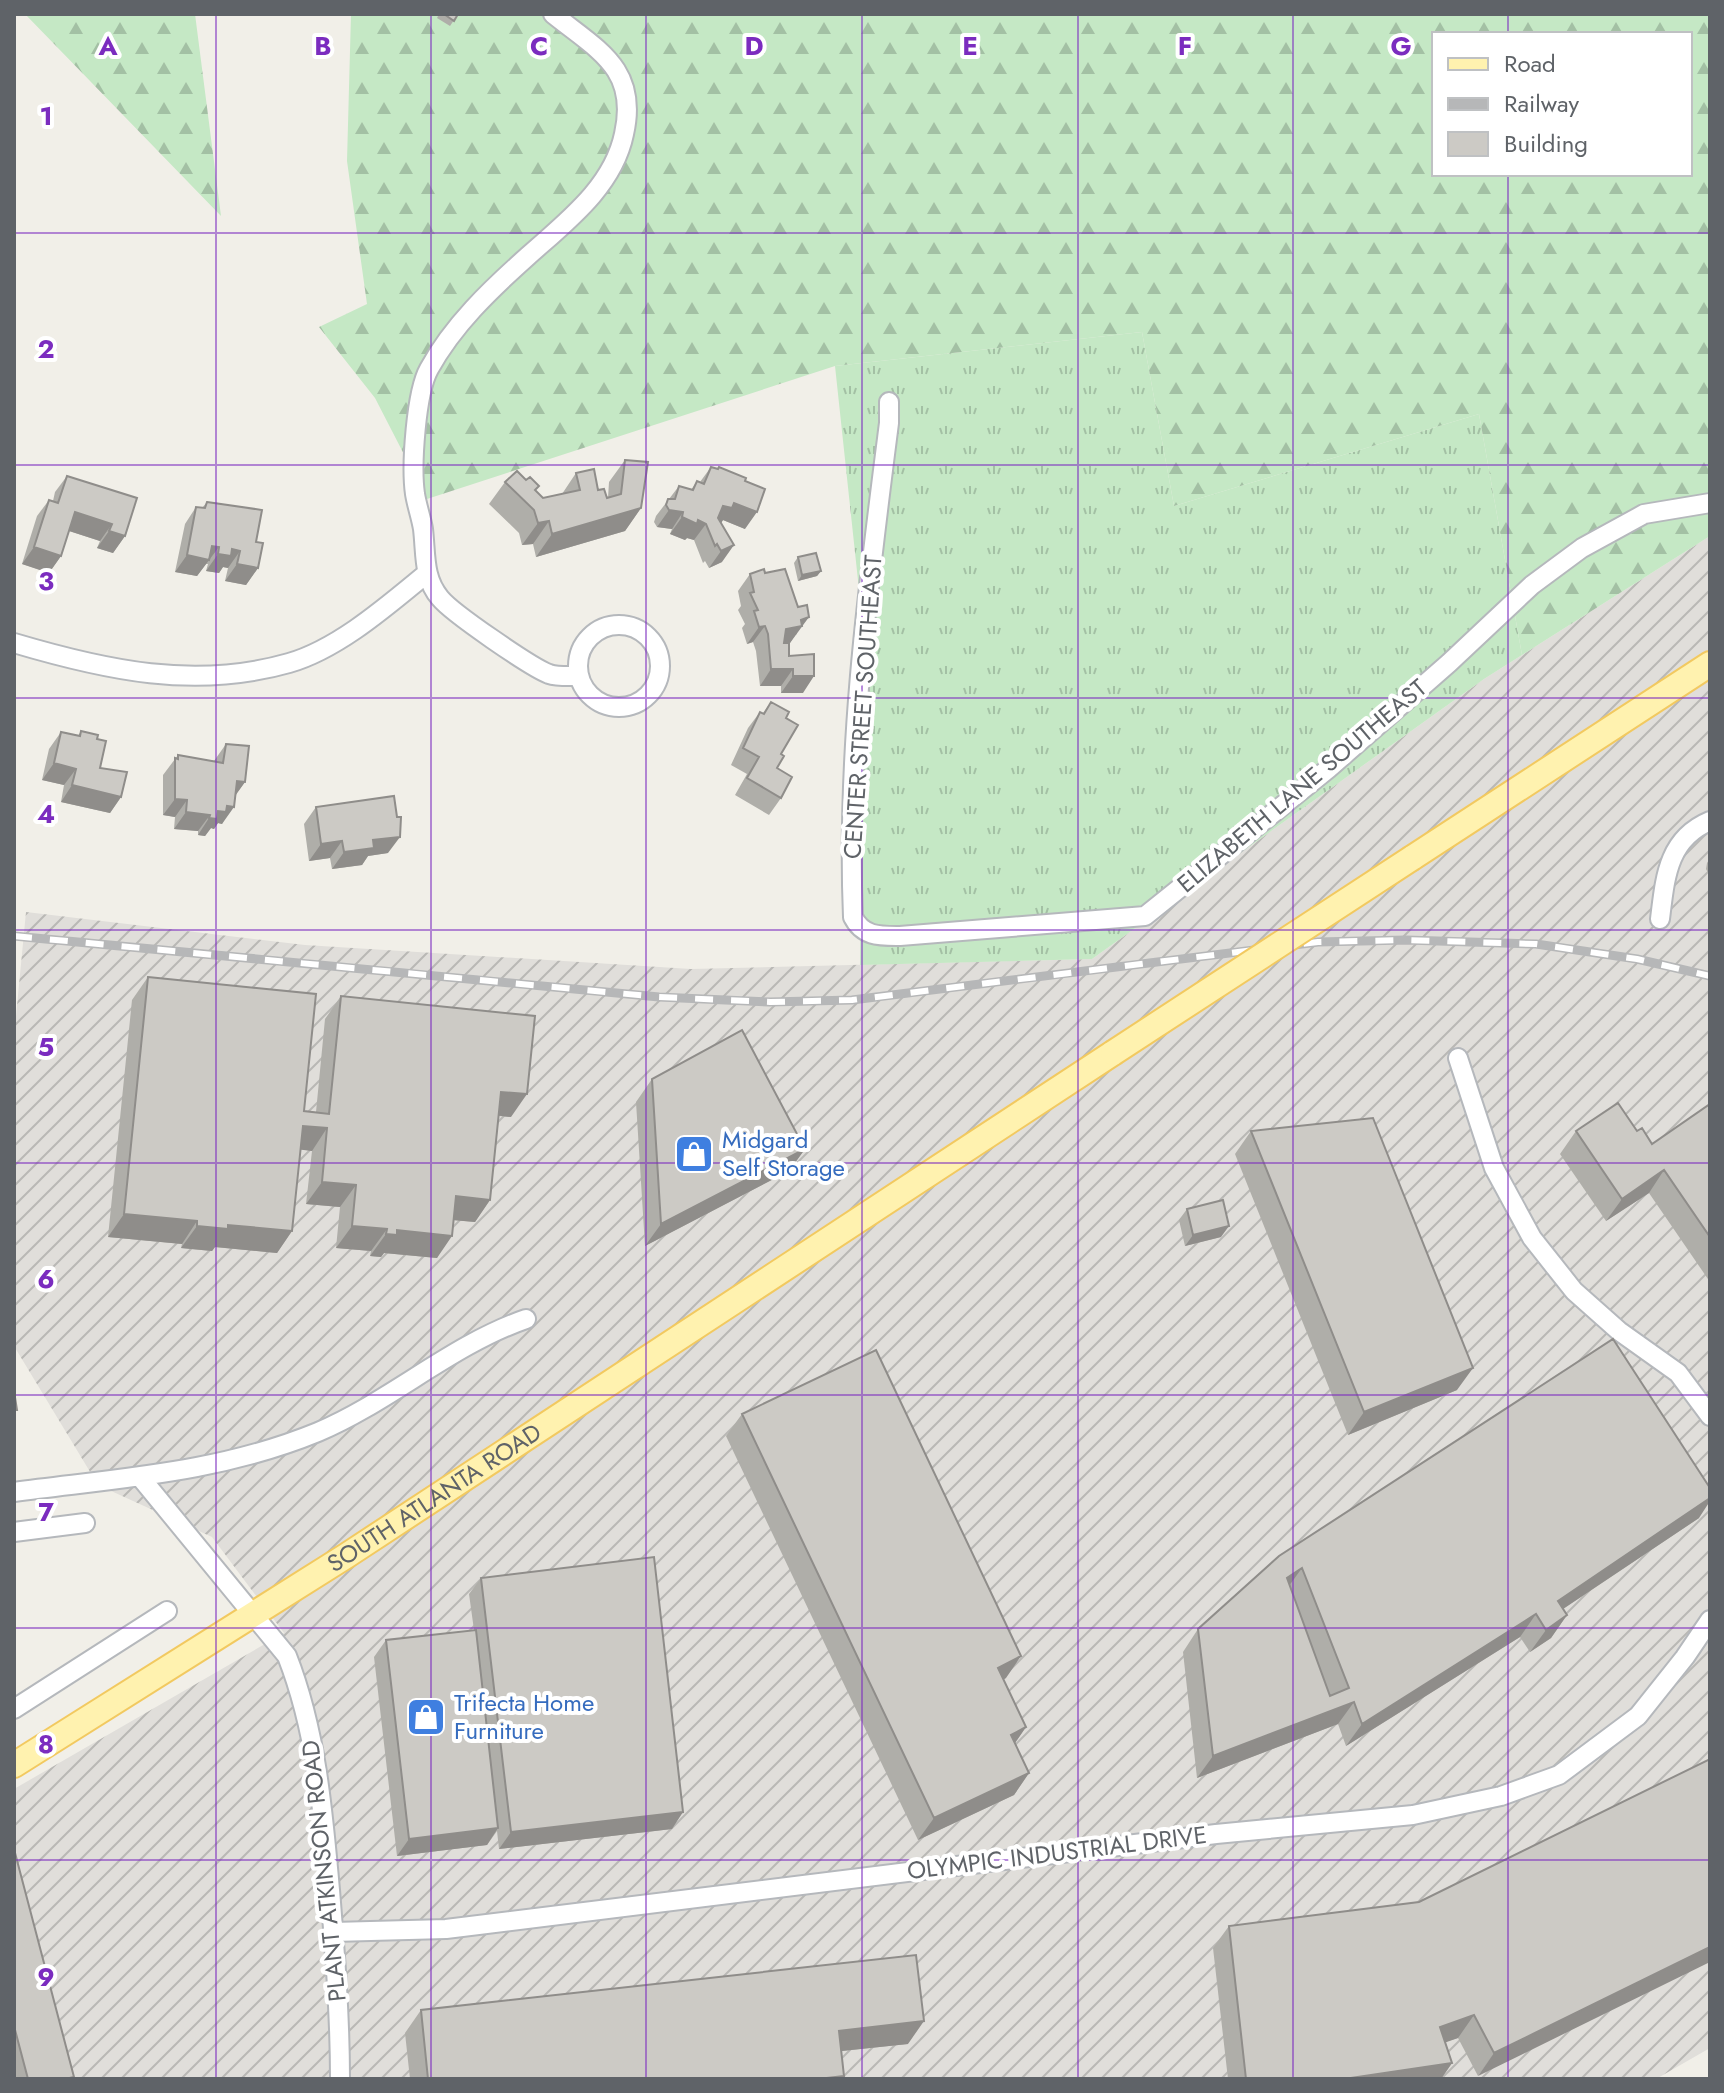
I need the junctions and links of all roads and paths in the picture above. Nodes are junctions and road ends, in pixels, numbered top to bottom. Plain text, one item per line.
1 (553, 14) edge
2 (889, 402) dead end
3 (1710, 503) edge
4 (426, 574) junction
5 (14, 643) edge
6 (1710, 664) edge
7 (579, 676) junction
8 (1710, 821) edge
9 (853, 917) joint
10 (1660, 919) dead end
11 (1458, 1058) dead end
12 (526, 1319) dead end
13 (1710, 1416) edge
14 (141, 1478) junction
15 (14, 1492) edge
16 (85, 1523) dead end
17 (14, 1532) edge
18 (167, 1611) dead end
19 (253, 1614) junction
20 (1710, 1620) edge
21 (14, 1709) edge
22 (14, 1765) edge
23 (333, 1932) junction
24 (340, 2079) edge

1 - 4 street
2 - 9 street, CENTER STREET SOUTHEAST
3 - 9 street, ELIZABETH LANE SOUTHEAST
4 - 5 street
4 - 7 street
6 - 19 main road, SOUTH ATLANTA ROAD, bridge
7 - 7 street
8 - 10 street
11 - 13 street
12 - 14 street
14 - 15 street
14 - 19 street, PLANT ATKINSON ROAD
16 - 17 street
18 - 21 street
19 - 22 main road, SOUTH ATLANTA ROAD
19 - 23 street, PLANT ATKINSON ROAD
20 - 23 street, OLYMPIC INDUSTRIAL DRIVE
23 - 24 street, PLANT ATKINSON ROAD

